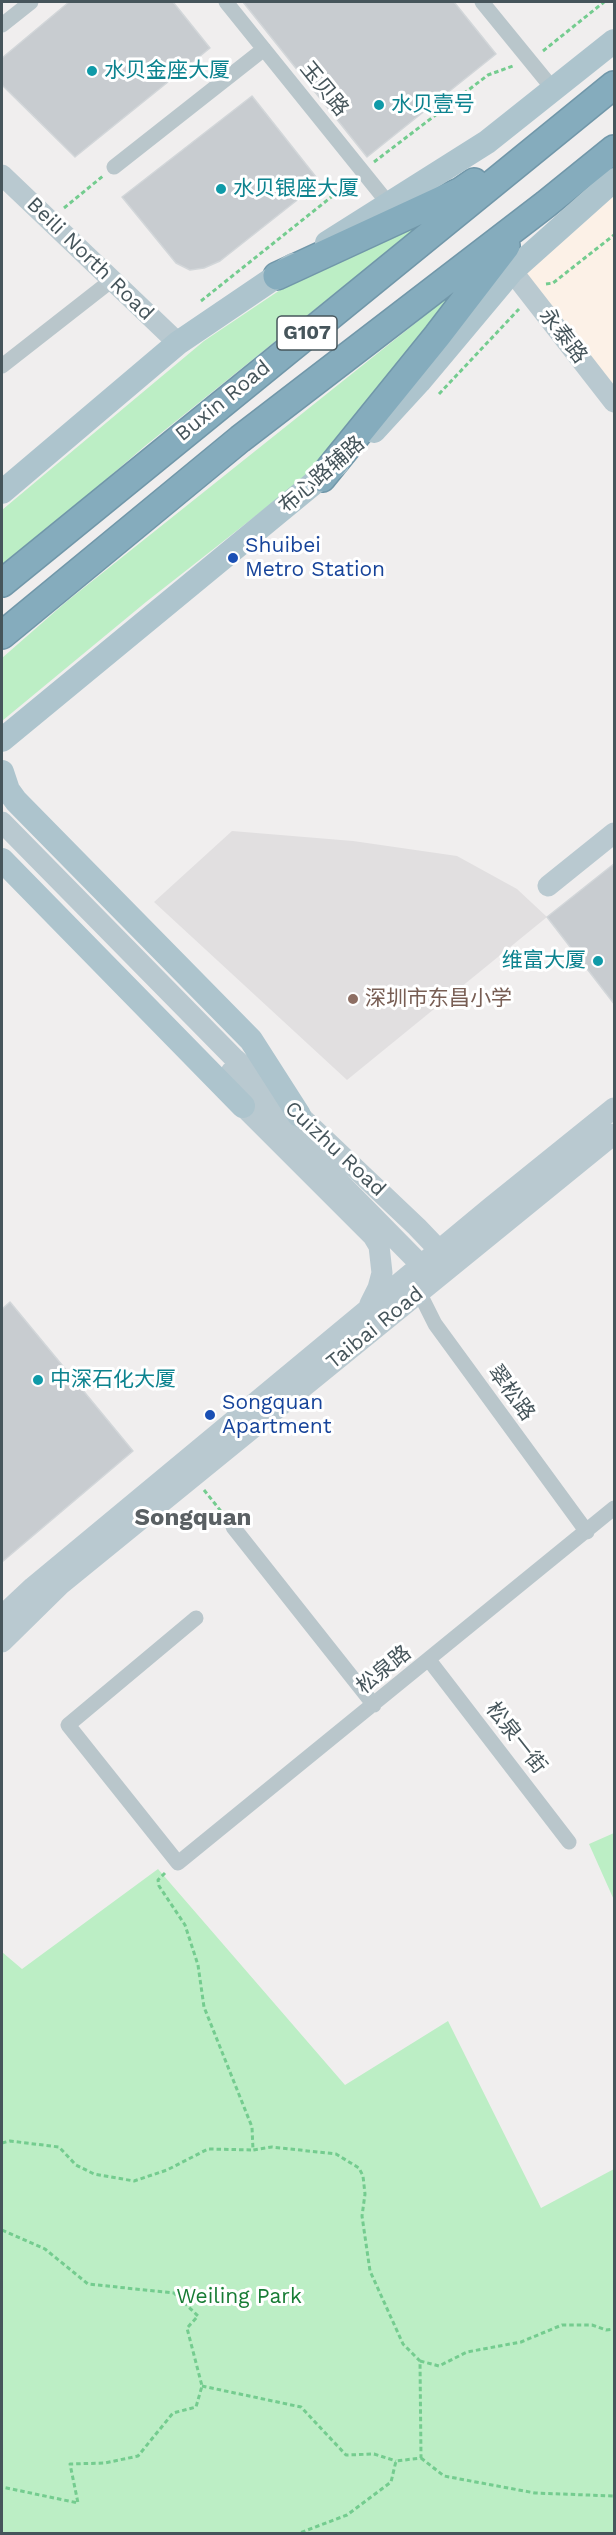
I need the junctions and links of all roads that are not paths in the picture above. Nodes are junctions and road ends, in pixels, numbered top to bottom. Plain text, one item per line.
1 (31, 2) edge
2 (226, 2) edge
3 (482, 2) edge
4 (2, 25) edge
5 (615, 40) edge
6 (264, 49) junction
7 (615, 84) edge
8 (553, 89) junction
9 (615, 149) edge
10 (114, 167) road end
11 (2, 175) edge
12 (615, 180) edge
13 (388, 203) junction
14 (546, 204) junction
15 (512, 271) junction
16 (277, 276) junction
17 (112, 280) junction
18 (178, 343) junction
19 (2, 366) edge
20 (615, 402) edge
21 (322, 478) junction
22 (2, 492) edge
23 (2, 583) edge
24 (2, 635) edge
25 (9, 733) edge
26 (2, 756) edge
27 (2, 772) edge
28 (9, 798) edge
29 (2, 822) edge
30 (615, 833) edge
31 (2, 842) edge
32 (2, 860) edge
33 (548, 886) dead end
34 (231, 1063) junction
35 (243, 1106) junction
36 (615, 1108) edge
37 (299, 1115) junction
38 (615, 1134) edge
39 (439, 1250) junction
40 (441, 1273) junction
41 (417, 1277) junction
42 (360, 1316) junction
43 (615, 1508) edge
44 (233, 1527) road end
45 (587, 1532) junction
46 (2, 1616) edge
47 (196, 1618) dead end
48 (2, 1642) edge
49 (429, 1660) junction
50 (374, 1705) junction
51 (569, 1842) dead end

1 - 4 street
2 - 6 street, 玉贝路
3 - 8 street
5 - 8 main road
6 - 10 street
6 - 13 street, 玉贝路
7 - 16 highway
7 - 23 highway, Buxin Road / G107
8 - 13 main road
9 - 14 highway, Buxin Road / G107
11 - 17 main road, Beili North Road
12 - 15 main road, 布心路辅路
13 - 16 main road
14 - 21 highway
14 - 24 highway, Buxin Road / G107
15 - 20 main road, 永泰路
15 - 21 main road, 布心路辅路
16 - 18 main road
17 - 18 main road, Beili North Road
17 - 19 street
18 - 22 main road
21 - 25 main road, 布心路辅路
25 - 26 main road
27 - 28 main road
28 - 37 main road
29 - 34 main road, Cuizhu Road
30 - 33 main road
31 - 34 main road, Cuizhu Road
32 - 35 main road
34 - 35 main road, Cuizhu Road
34 - 37 main road, Cuizhu Road
34 - 41 main road, Cuizhu Road
35 - 42 main road, Cuizhu Road
36 - 39 main road, Taibai Road
37 - 39 main road, Cuizhu Road
38 - 40 main road, Taibai Road
39 - 40 main road
39 - 41 main road, Taibai Road
40 - 41 main road, Taibai Road
41 - 42 main road, Taibai Road
41 - 45 street, 翠松路
41 - 48 main road, Taibai Road
42 - 46 main road, Taibai Road
43 - 45 street, 松泉路
44 - 50 street
45 - 49 street, 松泉路
47 - 50 street, 松泉路
49 - 50 street, 松泉路
49 - 51 street, 松泉一街

